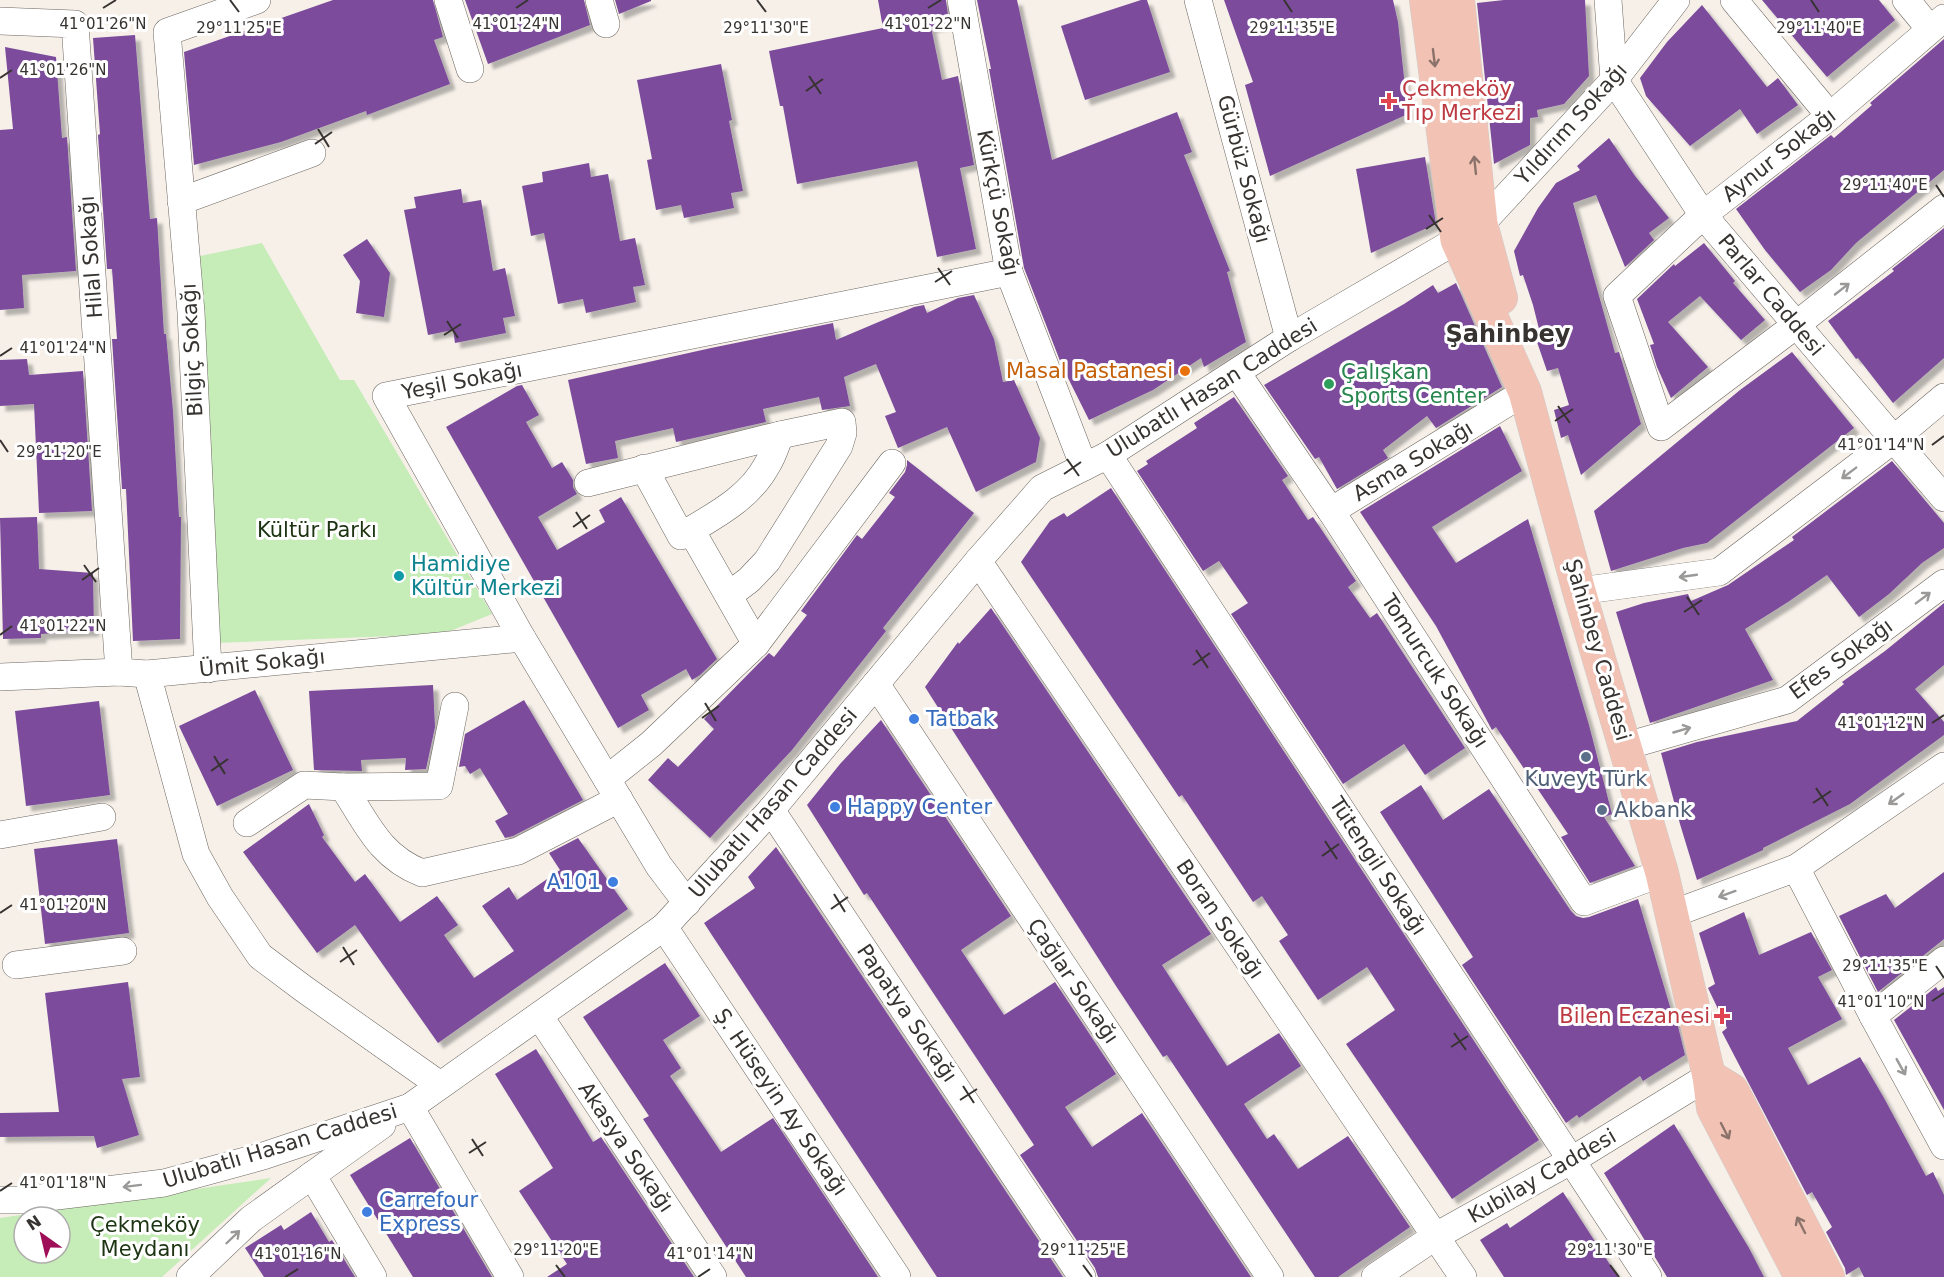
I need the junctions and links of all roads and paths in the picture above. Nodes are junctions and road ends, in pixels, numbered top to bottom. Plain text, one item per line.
1 (257, 0) edge
2 (448, 0) edge
3 (961, 0) edge
4 (1198, 0) edge
5 (1426, 0) edge
6 (1458, 0) edge
7 (1608, 0) edge
8 (1676, 0) edge
9 (1734, 0) edge
10 (1906, 0) edge
11 (219, 6) edge
12 (0, 21) edge
13 (1937, 23) edge
14 (470, 69) dead end
15 (1614, 80) junction
16 (1830, 116) junction
17 (312, 153) dead end
18 (181, 201) junction
19 (1944, 208) edge
20 (1703, 215) junction
21 (1469, 232) junction
22 (1009, 272) junction
23 (1796, 325) junction
24 (1289, 338) junction
25 (1237, 373) junction
26 (1526, 392) junction
27 (1944, 397) edge
28 (780, 435) junction
29 (1894, 439) junction
30 (1108, 455) junction
31 (892, 463) dead end
32 (1084, 467) junction
33 (644, 468) junction
34 (588, 483) dead end
35 (1944, 498) edge
36 (1331, 511) junction
37 (691, 530) junction
38 (978, 561) junction
39 (1944, 583) edge
40 (1579, 591) junction
41 (729, 595) junction
42 (522, 638) junction
43 (756, 644) junction
44 (208, 669) junction
45 (119, 672) junction
46 (147, 674) junction
47 (0, 677) edge
48 (876, 684) junction
49 (455, 706) dead end
50 (1626, 746) junction
51 (1944, 765) edge
52 (343, 787) junction
53 (613, 789) junction
54 (771, 810) junction
55 (102, 817) dead end
56 (247, 823) dead end
57 (0, 835) edge
58 (1796, 868) junction
59 (1662, 873) junction
60 (687, 903) junction
61 (1672, 914) junction
62 (664, 927) junction
63 (123, 951) dead end
64 (1944, 960) edge
65 (16, 964) dead end
66 (1873, 1016) junction
67 (540, 1017) junction
68 (1709, 1076) junction
69 (440, 1085) junction
70 (410, 1107) junction
71 (1944, 1146) edge
72 (262, 1156) junction
73 (1572, 1160) junction
74 (312, 1175) junction
75 (281, 1197) junction
76 (0, 1200) edge
77 (1436, 1236) junction
78 (206, 1271) edge
79 (373, 1277) edge
80 (510, 1277) edge
81 (713, 1277) edge
82 (897, 1277) edge
83 (1082, 1277) edge
84 (1270, 1277) edge
85 (1375, 1277) edge
86 (1463, 1277) edge
87 (1648, 1277) edge
88 (1801, 1277) edge
89 (1828, 1277) edge

1 - 11 street
2 - 14 street
3 - 22 street, Kürkçü Sokağı
4 - 24 street, Gürbüz Sokağı
5 -> 21 main road, Şahinbey Caddesi
21 -> 6 main road
7 - 15 street
8 - 15 street, Yıldırım Sokağı
9 - 16 street
10 - 13 street
11 - 18 street, Bilgiç Sokağı
12 - 45 street, Hilal Sokağı
13 - 16 street, Aynur Sokağı
15 - 20 street, Parlar Caddesi
15 - 21 street, Yıldırım Sokağı
16 - 20 street, Aynur Sokağı
17 - 18 street
18 - 44 street, Bilgiç Sokağı
23 -> 19 street
20 - 23 street, Parlar Caddesi
20 - 23 street, Aynur Sokağı
21 - 24 street, Ulubatlı Hasan Caddesi
21 - 26 main road, Şahinbey Caddesi
22 - 32 street, Kürkçü Sokağı
22 - 42 street, Yeşil Sokağı
23 - 29 street, Parlar Caddesi
24 - 25 street, Ulubatlı Hasan Caddesi
25 - 30 street, Ulubatlı Hasan Caddesi
25 - 36 street, Tomurcuk Sokağı
26 - 36 street, Asma Sokağı
26 - 40 main road, Şahinbey Caddesi
27 - 29 street
28 - 33 street
28 - 37 street
28 - 41 street
29 - 35 street, Parlar Caddesi
29 -> 40 street
30 - 32 street, Ulubatlı Hasan Caddesi
30 - 73 street, Tütengil Sokağı
31 - 43 street
32 - 38 street, Ulubatlı Hasan Caddesi
33 - 34 street
33 - 37 street
36 - 59 street, Tomurcuk Sokağı
37 - 41 street
38 - 48 street, Ulubatlı Hasan Caddesi
38 - 77 street, Boran Sokağı
50 -> 39 street, Efes Sokağı
40 - 50 main road, Şahinbey Caddesi
41 - 43 street
42 - 44 street, Ümit Sokağı
42 - 53 street, Yeşil Sokağı
43 - 53 street
44 - 46 street, Ümit Sokağı
45 - 46 street, Ümit Sokağı
45 - 47 street, Ümit Sokağı
46 - 69 street
48 - 54 street, Ulubatlı Hasan Caddesi
48 - 84 street, Çağlar Sokağı
49 - 52 street
50 - 59 main road, Şahinbey Caddesi
51 -> 58 street
52 - 53 street
52 - 56 street
53 - 60 street, Yeşil Sokağı
54 - 60 street, Ulubatlı Hasan Caddesi
54 - 83 street, Papatya Sokağı
55 - 57 street
58 -> 61 street
58 - 66 street
59 - 61 main road, Şahinbey Caddesi
60 - 62 street, Ulubatlı Hasan Caddesi
61 - 68 main road, Şahinbey Caddesi
62 - 67 street, Ulubatlı Hasan Caddesi
62 - 82 street, Ş. Hüseyin Ay Sokağı
63 - 65 street
64 - 66 street
66 -> 71 street
67 - 69 street, Ulubatlı Hasan Caddesi
67 - 81 street, Akasya Sokağı
68 - 73 street, Kubilay Caddesi
68 -> 88 main road, Şahinbey Caddesi
89 -> 68 main road
69 - 70 street, Ulubatlı Hasan Caddesi
70 - 72 street, Ulubatlı Hasan Caddesi
70 - 74 street
70 - 80 street
72 - 75 street
72 -> 76 street, Ulubatlı Hasan Caddesi
73 - 77 street, Kubilay Caddesi
73 - 87 street, Tütengil Sokağı
74 - 75 street
74 - 79 street
78 -> 75 street
77 - 85 street, Kubilay Caddesi
77 - 86 street, Boran Sokağı

